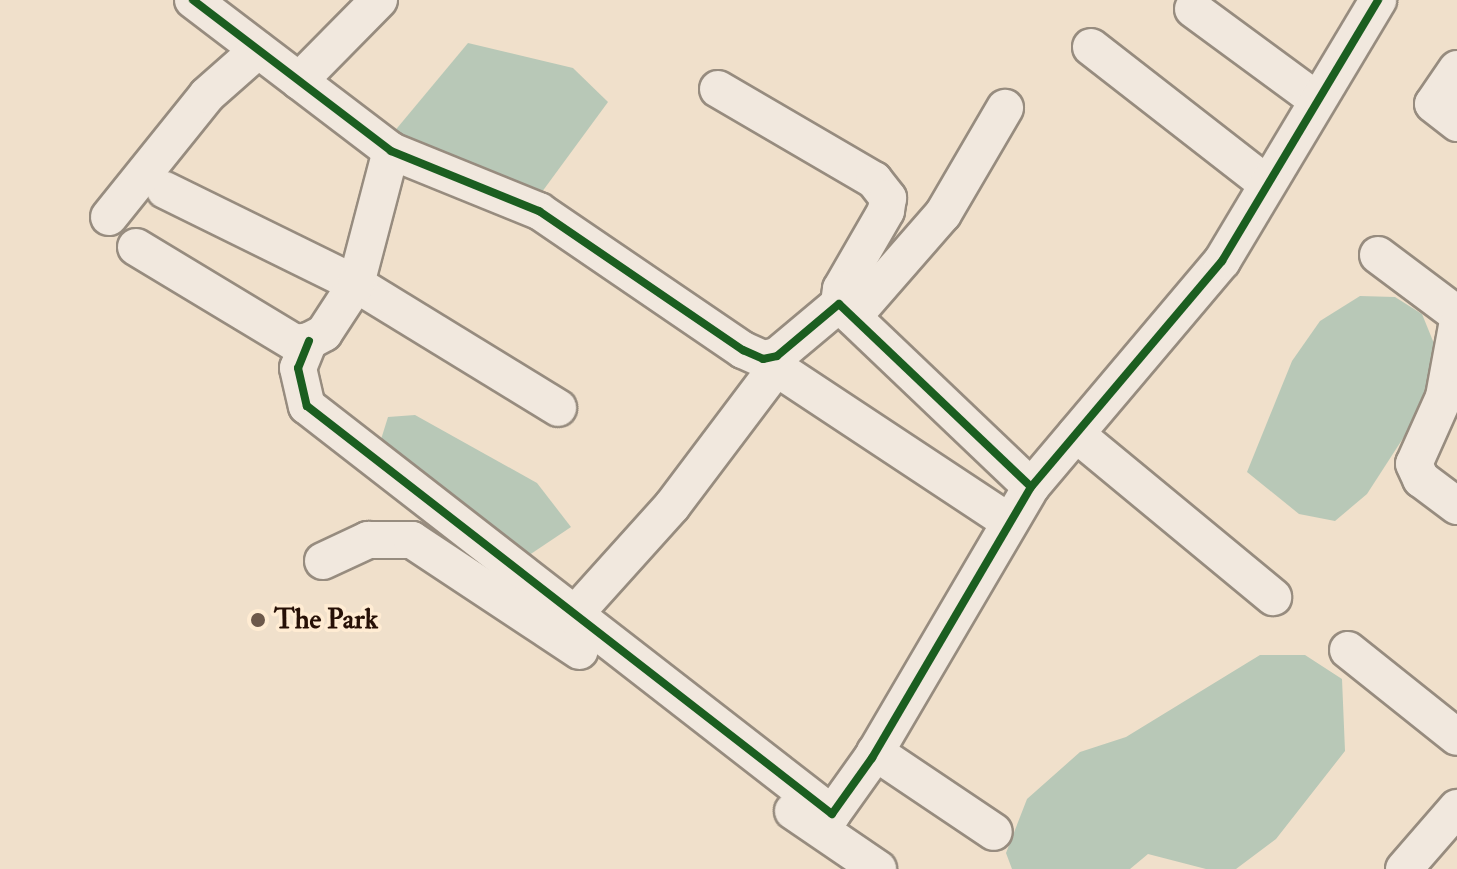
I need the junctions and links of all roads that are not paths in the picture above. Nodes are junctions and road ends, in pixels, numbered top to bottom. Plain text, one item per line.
1 (193, 0) edge
2 (379, 0) edge
3 (1378, 0) edge
4 (1193, 9) dead end
5 (1091, 47) dead end
6 (258, 50) junction
7 (1457, 69) edge
8 (299, 81) junction
9 (718, 89) dead end
10 (1317, 100) junction
11 (1005, 108) dead end
12 (1457, 123) edge
13 (391, 151) junction
14 (1267, 184) junction
15 (165, 190) dead end
16 (109, 217) dead end
17 (136, 247) dead end
18 (1378, 255) dead end
19 (356, 284) junction
20 (846, 311) junction
21 (1457, 314) edge
22 (1457, 326) edge
23 (309, 341) junction
24 (770, 364) junction
25 (558, 408) dead end
26 (1076, 434) junction
27 (1031, 487) junction
28 (1457, 506) edge
29 (1009, 522) junction
30 (323, 561) dead end
31 (1273, 597) dead end
32 (573, 616) junction
33 (1348, 650) dead end
34 (1457, 737) edge
35 (875, 752) junction
36 (1457, 808) edge
37 (994, 832) dead end
38 (878, 869) edge
39 (1404, 869) edge

1 - 6 street
2 - 8 street
3 - 10 street
4 - 10 street
5 - 14 street
6 - 8 street
6 - 16 street
7 - 12 street
8 - 13 street
9 - 20 street
10 - 14 street
11 - 20 street
13 - 19 street
13 - 24 street
14 - 26 street
15 - 19 street
17 - 23 street
18 - 21 street
19 - 23 street
19 - 25 street
20 - 24 street
20 - 27 street
22 - 28 street
23 - 32 street
24 - 29 street
24 - 32 street
26 - 27 street
26 - 31 street
27 - 29 street
29 - 35 street
30 - 38 street
32 - 35 street
33 - 34 street
35 - 37 street
36 - 39 street

